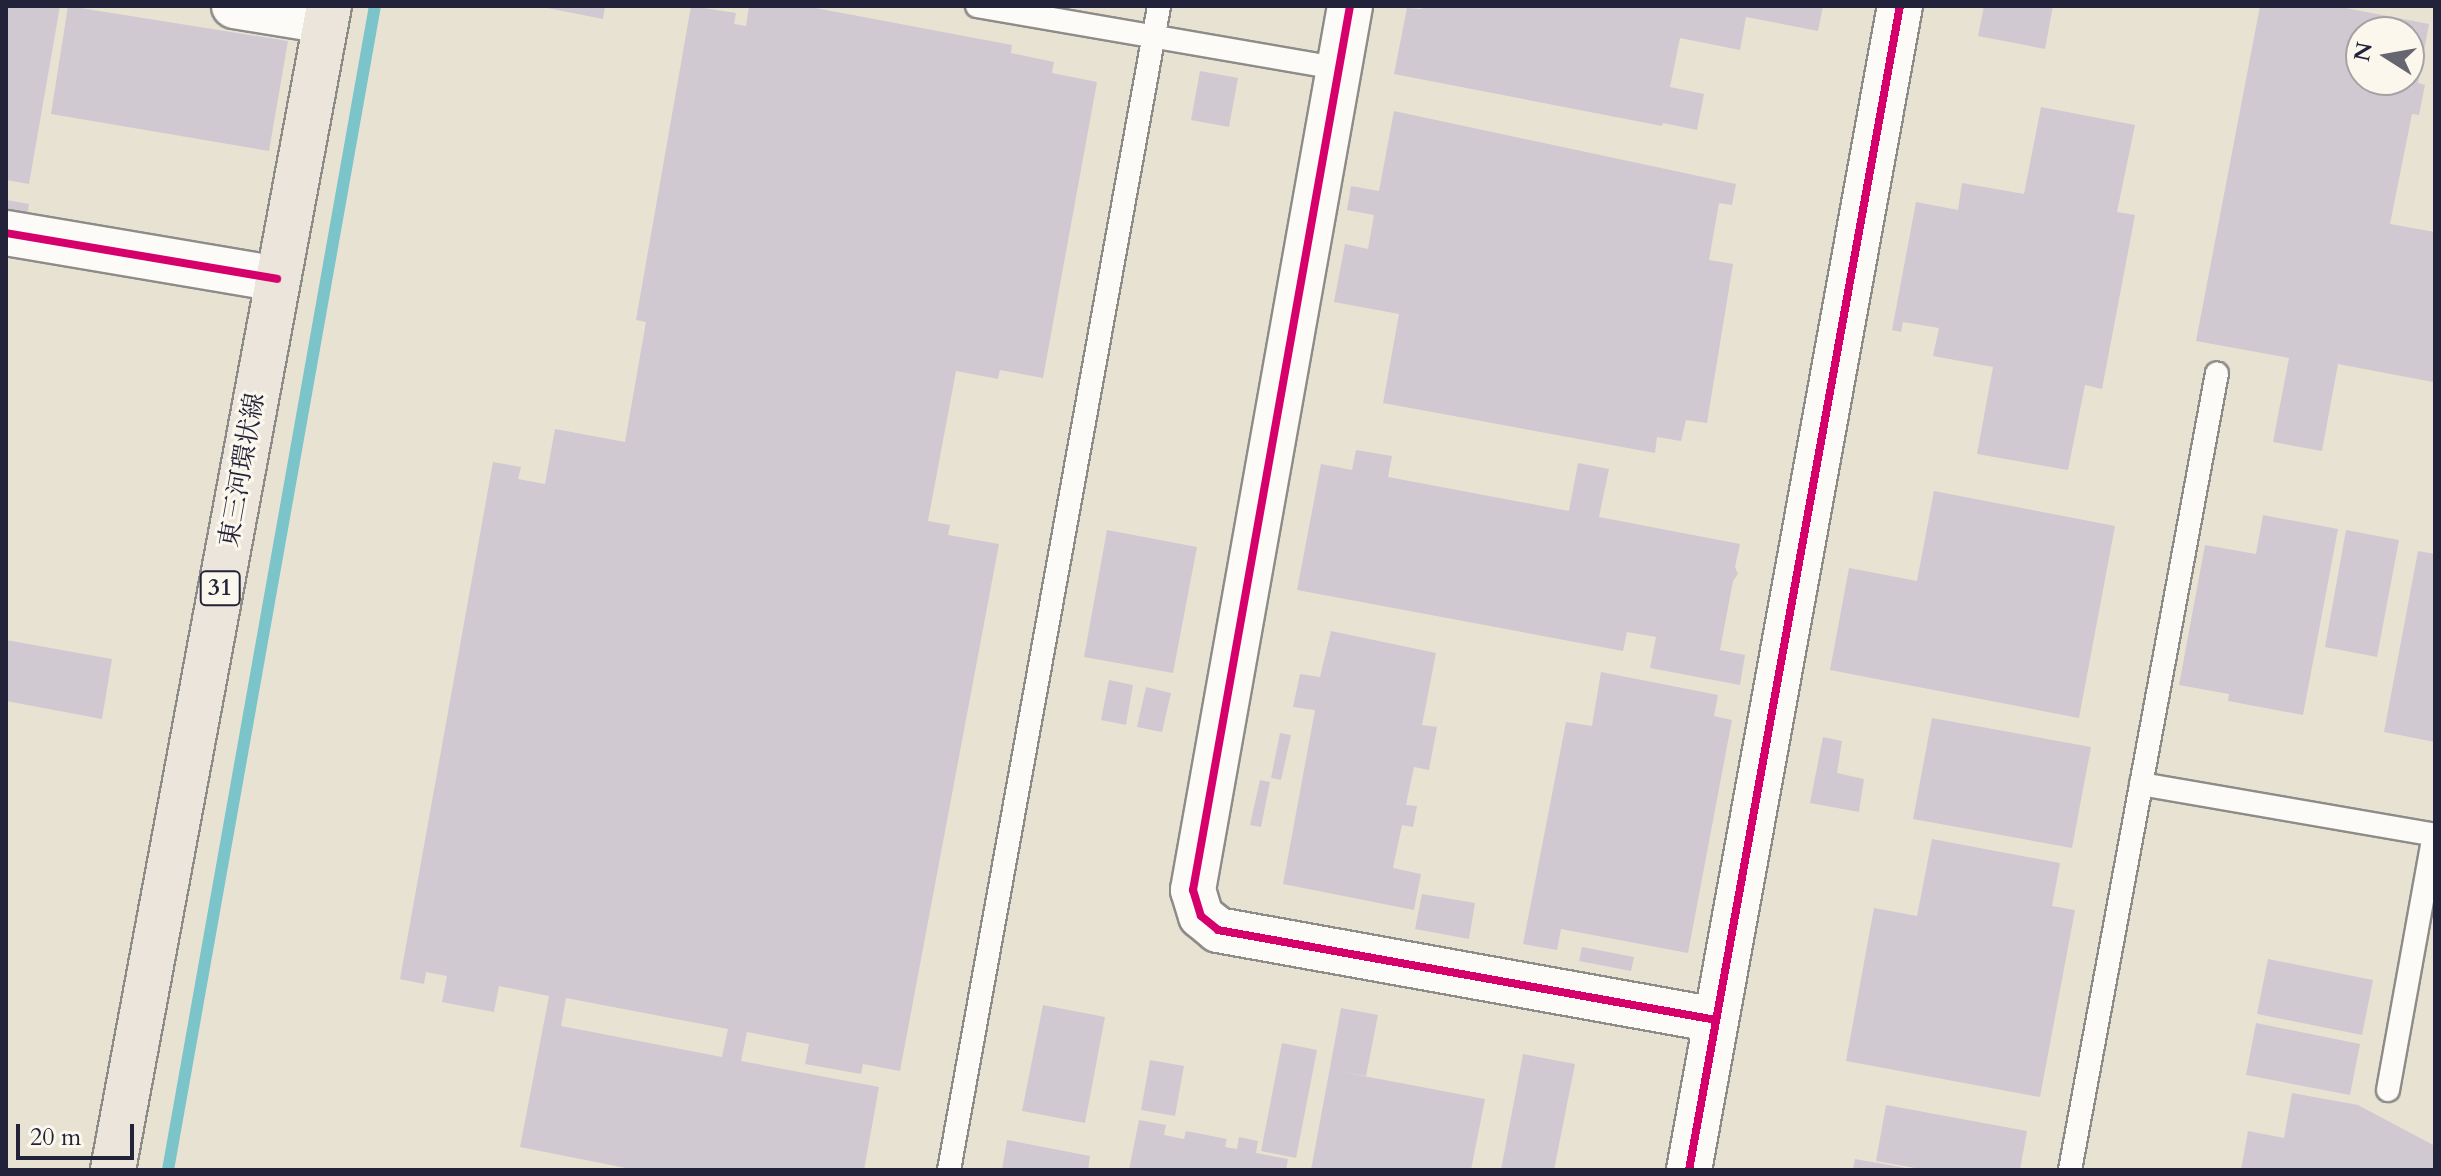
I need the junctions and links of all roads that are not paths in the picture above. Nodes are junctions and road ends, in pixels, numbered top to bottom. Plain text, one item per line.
1 (234, 6) edge
2 (977, 6) edge
3 (1159, 6) edge
4 (1350, 6) edge
5 (1900, 6) edge
6 (328, 14) edge
7 (1153, 36) junction
8 (1340, 69) junction
9 (6, 233) edge
10 (277, 279) junction
11 (2217, 373) dead end
12 (2141, 784) junction
13 (2434, 835) edge
14 (1716, 1020) junction
15 (2388, 1090) dead end
16 (113, 1170) edge
17 (949, 1170) edge
18 (1689, 1170) edge
19 (2070, 1170) edge

1 - 6 street
2 - 7 lane
3 - 7 lane
4 - 8 street
5 - 14 street
6 - 10 main road, 東三河環状線 / 31
7 - 8 lane
7 - 17 lane
8 - 14 street
9 - 10 street
10 - 16 main road, 東三河環状線 / 31
11 - 12 lane
12 - 13 lane
12 - 19 lane
13 - 15 lane
14 - 18 street

